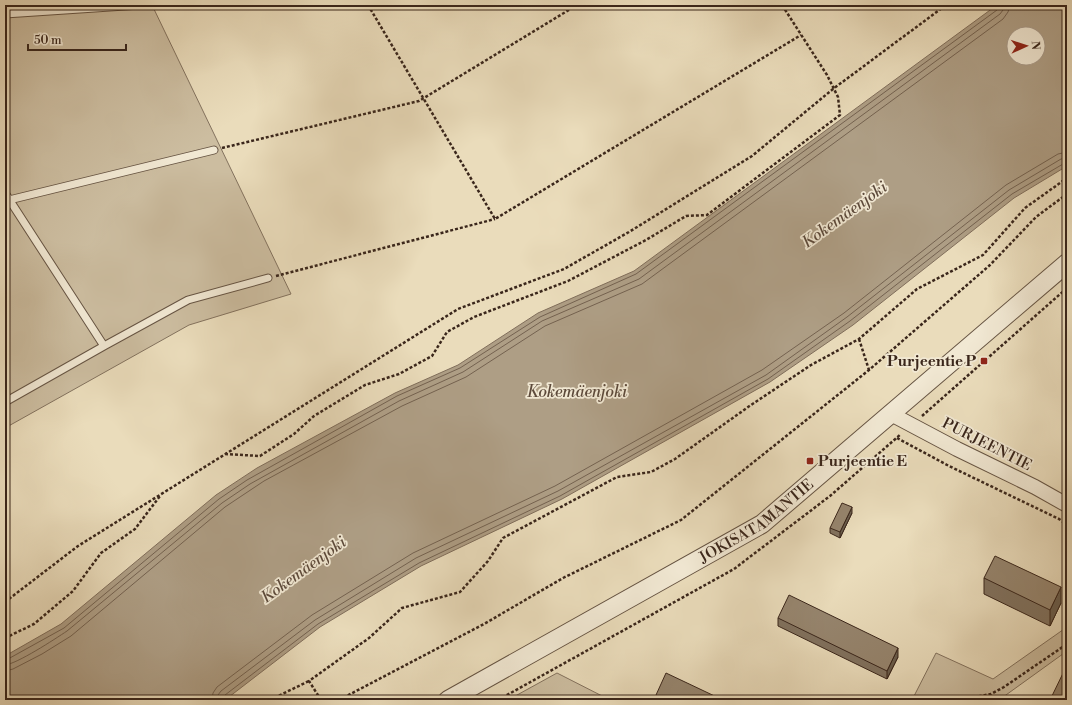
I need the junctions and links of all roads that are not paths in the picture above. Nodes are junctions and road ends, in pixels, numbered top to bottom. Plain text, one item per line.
1 (140, 5) edge
2 (5, 14) edge
3 (214, 150) road end
4 (6, 198) edge
5 (1067, 263) edge
6 (268, 278) road end
7 (104, 346) junction
8 (5, 402) edge
9 (891, 414) junction
10 (1067, 505) edge
11 (448, 700) edge

1 - 2 lane
3 - 4 lane
4 - 7 lane
5 - 9 street, JOKISATAMANTIE
6 - 7 lane
7 - 8 lane
9 - 10 street, PURJEENTIE
9 - 11 street, JOKISATAMANTIE

